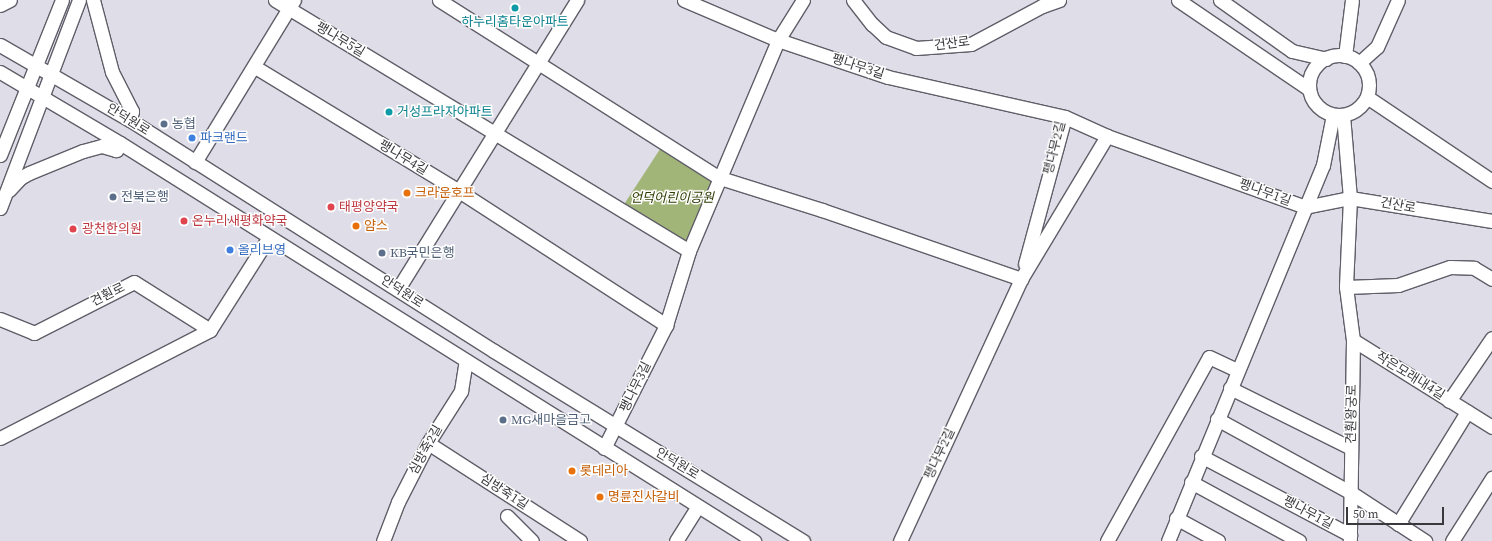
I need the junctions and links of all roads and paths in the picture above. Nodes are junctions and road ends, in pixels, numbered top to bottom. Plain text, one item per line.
1 (10, 0) edge
2 (62, 0) edge
3 (79, 0) edge
4 (93, 0) edge
5 (275, 0) edge
6 (577, 0) edge
7 (684, 0) edge
8 (803, 0) edge
9 (853, 0) edge
10 (1059, 0) edge
11 (1178, 0) edge
12 (1220, 0) edge
13 (1352, 0) edge
14 (1398, 0) edge
15 (440, 1) edge
16 (0, 5) edge
17 (292, 5) edge
18 (778, 40) junction
19 (0, 45) edge
20 (1345, 56) junction
21 (1326, 59) junction
22 (538, 63) junction
23 (1359, 63) junction
24 (36, 64) junction
25 (255, 67) junction
26 (0, 72) edge
27 (51, 73) junction
28 (939, 87) joint
29 (26, 88) junction
30 (1309, 89) junction
31 (42, 97) junction
32 (1367, 97) junction
33 (1338, 115) junction
34 (1065, 117) junction
35 (130, 120) junction
36 (494, 133) junction
37 (1107, 136) junction
38 (120, 143) junction
39 (0, 155) edge
40 (195, 162) junction
41 (720, 178) junction
42 (1492, 181) edge
43 (458, 191) junction
44 (5, 194) junction
45 (1350, 198) junction
46 (1305, 207) junction
47 (0, 208) edge
48 (1492, 221) edge
49 (269, 237) junction
50 (689, 251) junction
51 (1021, 279) junction
52 (1492, 280) edge
53 (1346, 287) junction
54 (398, 290) junction
55 (0, 319) edge
56 (666, 325) junction
57 (210, 330) junction
58 (1492, 338) edge
59 (1353, 340) junction
60 (466, 360) junction
61 (1237, 370) junction
62 (1230, 388) junction
63 (1449, 401) junction
64 (1468, 412) junction
65 (1217, 419) junction
66 (616, 426) junction
67 (1492, 427) edge
68 (0, 438) edge
69 (428, 443) junction
70 (604, 448) junction
71 (1351, 448) junction
72 (1202, 456) junction
73 (1492, 478) edge
74 (1191, 482) junction
75 (1350, 492) junction
76 (698, 506) junction
77 (507, 516) dead end
78 (1176, 518) junction
79 (1398, 524) junction
80 (1350, 538) edge
81 (383, 541) edge
82 (532, 541) edge
83 (580, 541) edge
84 (676, 541) edge
85 (754, 541) edge
86 (803, 541) edge
87 (900, 541) edge
88 (1107, 541) edge
89 (1168, 541) edge
90 (1218, 541) edge
91 (1299, 541) edge
92 (1425, 541) edge
93 (1452, 541) edge

1 - 16 street
2 - 24 street
3 - 27 street
4 - 35 street
5 - 17 street, 팽나무5길
6 - 22 street
7 - 18 street, 팽나무3길
8 - 18 street, 팽나무3길
9 - 10 street, 건산로
11 - 30 street
12 - 21 street
13 - 20 street
14 - 23 street
15 - 22 street
17 - 25 street
17 - 36 street, 팽나무5길
18 - 28 street, 팽나무3길
18 - 41 street, 팽나무3길
19 - 24 street, 안덕원로
20 - 21 street
20 - 23 street
21 - 30 street
22 - 36 street
22 - 41 street
23 - 32 street
24 - 27 street, 안덕원로
24 - 29 street
25 - 40 street
25 - 43 street, 팽나무4길
26 - 29 street, 안덕원로
27 - 31 street
27 - 35 street, 안덕원로
28 - 34 street, 팽나무2길
29 - 31 street, 안덕원로
29 - 39 street
30 - 33 street
31 - 38 street, 안덕원로
31 - 44 street
32 - 33 street
32 - 42 street
33 - 45 street, 견훤왕궁로
33 - 46 street
34 - 37 street, 팽나무1길
34 - 51 street, 팽나무2길
35 - 40 street, 안덕원로
36 - 43 street
36 - 50 street
37 - 46 street, 팽나무1길
37 - 51 street, 팽나무2길
38 - 44 street
38 - 49 street, 안덕원로
40 - 54 street, 안덕원로
41 - 50 street, 팽나무3길
41 - 51 street
43 - 54 street
43 - 56 street, 팽나무4길
44 - 47 street
45 - 46 street, 건산로
45 - 48 street, 건산로
45 - 53 street, 견훤왕궁로
46 - 61 street, 팽나무1길
49 - 57 street
49 - 60 street, 안덕원로
50 - 56 street, 팽나무3길
51 - 87 street, 팽나무2길
52 - 53 street
53 - 59 street, 견훤왕궁로
54 - 66 street, 안덕원로
55 - 57 street, 견훤로
56 - 66 street, 팽나무3길
57 - 68 street
58 - 63 street
59 - 63 street, 작은모래내4길
59 - 71 street, 견훤왕궁로
60 - 69 street, 심방죽2길
60 - 70 street, 안덕원로
61 - 62 street, 팽나무1길
61 - 88 street
62 - 65 street, 팽나무1길
62 - 71 street
63 - 64 street, 작은모래내4길
64 - 67 street, 작은모래내4길
64 - 79 street
65 - 72 street, 팽나무1길
65 - 75 street
66 - 70 street, 팽나무3길
66 - 86 street, 안덕원로
69 - 81 street, 심방죽2길
69 - 83 street, 심방죽1길
70 - 76 street, 안덕원로
71 - 75 street, 견훤왕궁로
72 - 74 street, 팽나무1길
72 - 80 street, 팽나무1길
73 - 93 street
74 - 78 street, 팽나무1길
74 - 91 street
75 - 79 street
75 - 80 street, 견훤왕궁로
76 - 84 street
76 - 85 street, 안덕원로
77 - 82 street, 심방죽1길
78 - 89 street, 팽나무1길
78 - 90 street
79 - 92 street

